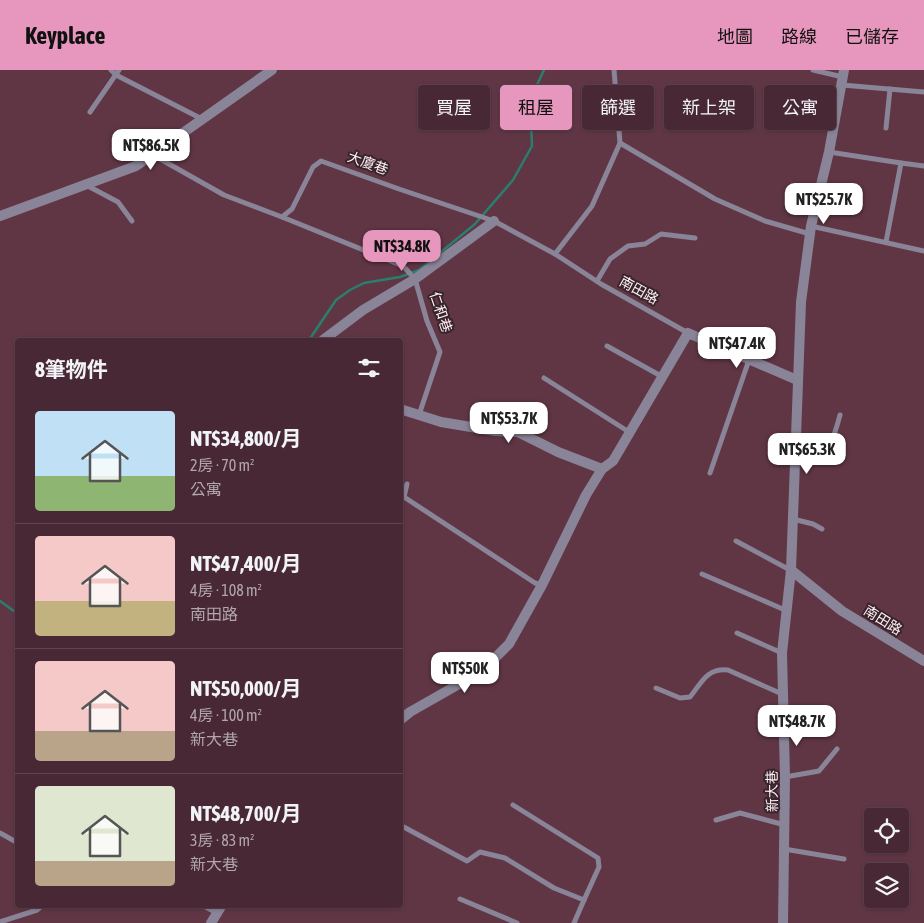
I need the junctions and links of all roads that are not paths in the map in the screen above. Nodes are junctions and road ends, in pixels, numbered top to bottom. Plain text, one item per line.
1 (111, 70) edge
2 (272, 70) edge
3 (614, 70) edge
4 (813, 70) edge
5 (118, 72) edge
6 (843, 77) edge
7 (890, 89) junction
8 (924, 92) edge
9 (90, 112) dead end
10 (202, 120) junction
11 (886, 128) dead end
12 (620, 143) junction
13 (829, 152) junction
14 (153, 154) junction
15 (901, 163) junction
16 (924, 166) edge
17 (85, 184) junction
18 (473, 213) joint
19 (0, 216) edge
20 (282, 217) junction
21 (489, 219) junction
22 (132, 221) dead end
23 (811, 230) junction
24 (695, 238) dead end
25 (886, 242) junction
26 (924, 251) edge
27 (555, 254) junction
28 (414, 277) junction
29 (597, 281) junction
30 (688, 333) junction
31 (326, 338) edge
32 (606, 346) dead end
33 (748, 360) junction
34 (661, 376) junction
35 (544, 378) dead end
36 (797, 380) junction
37 (403, 410) edge
38 (419, 415) junction
39 (840, 415) dead end
40 (629, 432) junction
41 (795, 458) junction
42 (602, 469) junction
43 (710, 473) dead end
44 (407, 484) dead end
45 (792, 519) junction
46 (822, 529) dead end
47 (736, 541) dead end
48 (791, 570) junction
49 (702, 574) dead end
50 (542, 585) junction
51 (785, 610) junction
52 (737, 633) dead end
53 (782, 653) junction
54 (924, 661) edge
55 (656, 688) dead end
56 (782, 694) junction
57 (403, 718) edge
58 (837, 750) dead end
59 (786, 777) junction
60 (513, 805) dead end
61 (716, 820) dead end
62 (786, 825) junction
63 (403, 828) edge
64 (0, 833) edge
65 (15, 841) edge
66 (784, 850) junction
67 (844, 859) dead end
68 (460, 899) dead end
69 (584, 900) junction
70 (39, 908) edge
71 (219, 909) edge
72 (0, 922) edge
73 (211, 923) edge
74 (517, 923) edge
75 (574, 923) edge
76 (783, 923) edge

1 - 5 lane
2 - 10 street
3 - 12 lane
4 - 6 lane
5 - 9 lane
5 - 10 lane
6 - 7 lane
6 - 13 street
7 - 8 lane
7 - 11 lane
10 - 14 street
12 - 23 lane
12 - 27 lane
13 - 15 lane
13 - 23 street
14 - 17 street
14 - 20 lane
15 - 16 lane
15 - 25 lane
17 - 19 street
17 - 22 lane
18 - 20 lane, 大廈巷
18 - 21 lane, 南田路
20 - 28 lane, 仁和巷
21 - 27 lane, 南田路
21 - 28 street
23 - 25 lane
23 - 36 street
24 - 29 lane
25 - 26 lane
27 - 29 lane, 南田路
28 - 31 street
28 - 38 lane, 仁和巷
29 - 30 lane, 南田路
30 - 33 street, 南田路
30 - 34 street
32 - 34 lane
33 - 36 street, 南田路
33 - 43 lane
34 - 40 street
35 - 40 lane
36 - 41 street
37 - 38 street
38 - 42 street
39 - 41 lane
40 - 42 street
41 - 45 street
42 - 50 street
44 - 50 lane
45 - 46 lane
45 - 48 street
47 - 48 lane
48 - 51 street, 新大巷
48 - 54 street, 南田路
49 - 51 lane
50 - 57 street
51 - 53 street, 新大巷
52 - 53 lane
53 - 56 street, 新大巷
55 - 56 lane
56 - 59 street, 新大巷
58 - 59 lane
59 - 62 street, 新大巷
60 - 69 lane
61 - 62 lane
62 - 66 street, 新大巷
63 - 69 lane
64 - 65 lane
66 - 67 lane
66 - 76 street, 新大巷
68 - 74 lane
69 - 75 lane
70 - 72 lane
71 - 73 street

